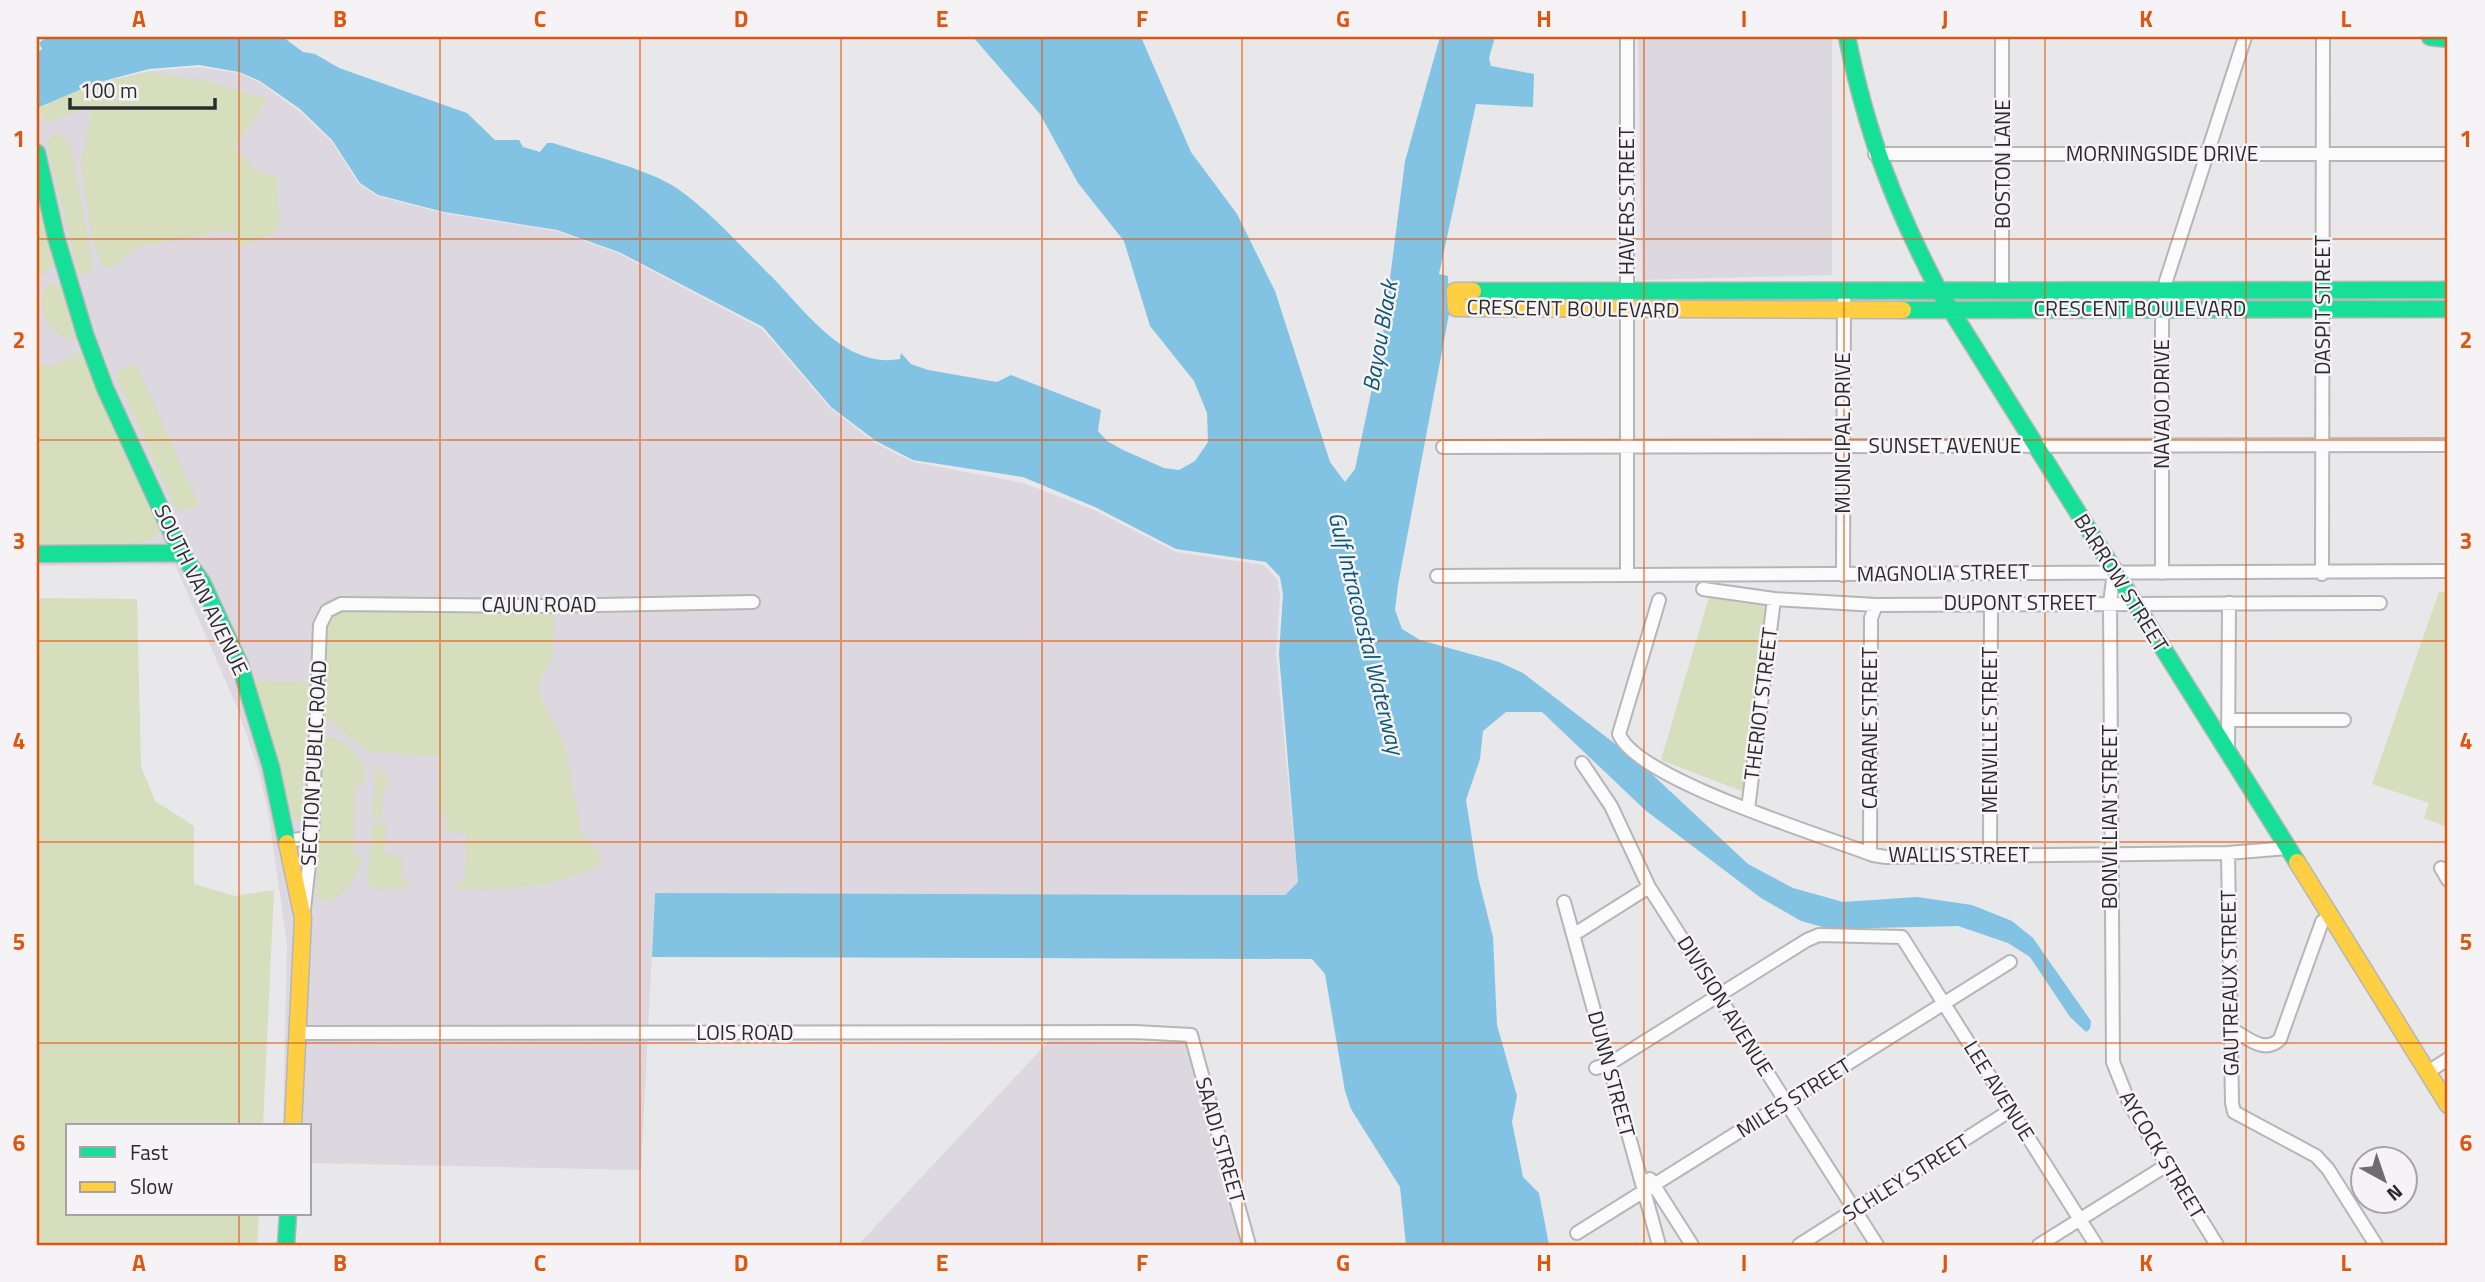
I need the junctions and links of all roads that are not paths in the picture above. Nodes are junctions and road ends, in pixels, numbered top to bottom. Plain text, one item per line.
1 (1627, 37) edge
2 (1847, 37) edge
3 (2002, 37) edge
4 (2245, 37) edge
5 (2323, 37) edge
6 (2430, 37) edge
7 (2448, 39) edge
8 (37, 153) edge
9 (2003, 154) junction
10 (2207, 154) junction
11 (2323, 154) junction
12 (2448, 154) edge
13 (1875, 155) junction
14 (2448, 290) edge
15 (2164, 291) junction
16 (2323, 291) junction
17 (1627, 292) junction
18 (1844, 292) junction
19 (1941, 292) junction
20 (2002, 292) junction
21 (1951, 309) junction
22 (2163, 309) junction
23 (2323, 309) junction
24 (2448, 309) edge
25 (1627, 310) junction
26 (1844, 310) junction
27 (2162, 445) junction
28 (2322, 445) junction
29 (2448, 445) edge
30 (1627, 446) junction
31 (1843, 446) junction
32 (2035, 446) junction
33 (1443, 447) dead end
34 (181, 553) junction
35 (37, 554) edge
36 (2448, 571) edge
37 (2114, 572) junction
38 (2162, 573) junction
39 (2322, 574) junction
40 (1627, 575) junction
41 (1843, 575) junction
42 (1437, 576) dead end
43 (1703, 589) dead end
44 (1774, 599) junction
45 (1659, 600) dead end
46 (753, 602) dead end
47 (1991, 603) junction
48 (2110, 603) junction
49 (2133, 603) junction
50 (2229, 603) junction
51 (2380, 603) dead end
52 (1876, 604) junction
53 (327, 611) joint
54 (2228, 720) junction
55 (2344, 720) dead end
56 (2228, 752) junction
57 (1582, 763) dead end
58 (1748, 808) junction
59 (312, 837) junction
60 (288, 841) junction
61 (2289, 848) junction
62 (2228, 853) junction
63 (1870, 854) junction
64 (2109, 855) junction
65 (1990, 856) junction
66 (1649, 887) junction
67 (1564, 902) dead end
68 (2331, 914) junction
69 (303, 918) junction
70 (1573, 935) junction
71 (2010, 962) dead end
72 (1719, 995) junction
73 (1944, 1004) junction
74 (2233, 1030) junction
75 (300, 1033) junction
76 (1191, 1035) joint
77 (2448, 1059) edge
78 (2113, 1062) joint
79 (1609, 1064) junction
80 (1595, 1068) dead end
81 (2428, 1072) junction
82 (1787, 1104) junction
83 (2448, 1105) edge
84 (2011, 1110) junction
85 (293, 1124) edge
86 (2167, 1165) junction
87 (1649, 1189) junction
88 (1854, 1211) junction
89 (288, 1216) edge
90 (2080, 1220) junction
91 (1577, 1233) dead end
92 (286, 1245) edge
93 (1249, 1245) edge
94 (1659, 1245) edge
95 (1692, 1245) edge
96 (1799, 1245) edge
97 (1877, 1245) edge
98 (2039, 1245) edge
99 (2096, 1245) edge
100 (2217, 1245) edge
101 (2376, 1245) edge

1 - 17 street, HAVERS STREET
2 - 13 main road, BARROW STREET
3 - 9 street, BOSTON LANE
4 - 10 street, NAVAJO DRIVE
5 - 11 street, DASPIT STREET
6 - 7 main road
8 - 34 main road, SOUTH VAN AVENUE
9 - 10 street, MORNINGSIDE DRIVE
9 - 13 street, MORNINGSIDE DRIVE
9 - 20 street, BOSTON LANE
10 - 11 street, MORNINGSIDE DRIVE
10 - 15 street, NAVAJO DRIVE
11 - 12 street, MORNINGSIDE DRIVE
11 - 16 street, DASPIT STREET
13 - 19 main road, BARROW STREET
14 - 16 main road, CRESCENT BOULEVARD
15 - 16 main road, CRESCENT BOULEVARD
15 - 20 main road, CRESCENT BOULEVARD
15 - 22 street, NAVAJO DRIVE
16 - 23 street, DASPIT STREET
17 - 18 main road, CRESCENT BOULEVARD
17 - 25 street, HAVERS STREET
17 - 25 main road, CRESCENT BOULEVARD
18 - 19 main road, CRESCENT BOULEVARD
18 - 26 street, MUNICIPAL DRIVE
19 - 20 main road, CRESCENT BOULEVARD
19 - 21 main road, BARROW STREET
21 - 22 main road, CRESCENT BOULEVARD
21 - 26 main road, CRESCENT BOULEVARD
21 - 32 main road, BARROW STREET
22 - 23 main road, CRESCENT BOULEVARD
22 - 27 street, NAVAJO DRIVE
23 - 24 main road, CRESCENT BOULEVARD
23 - 28 street, DASPIT STREET
25 - 26 main road, CRESCENT BOULEVARD
25 - 30 street, HAVERS STREET
26 - 31 street, MUNICIPAL DRIVE
27 - 28 street, SUNSET AVENUE
27 - 32 street, SUNSET AVENUE
27 - 38 street, NAVAJO DRIVE
28 - 29 street, SUNSET AVENUE
28 - 39 street, DASPIT STREET
30 - 31 street, SUNSET AVENUE
30 - 33 street, SUNSET AVENUE
30 - 40 street, HAVERS STREET
31 - 32 street, SUNSET AVENUE
31 - 41 street, MUNICIPAL DRIVE
32 - 37 main road, BARROW STREET
34 - 35 main road
34 - 60 main road, SOUTH VAN AVENUE
36 - 39 street, MAGNOLIA STREET
37 - 38 street, MAGNOLIA STREET
37 - 41 street, MAGNOLIA STREET
37 - 48 street, BONVILLIAN STREET
37 - 49 main road, BARROW STREET
38 - 39 street, MAGNOLIA STREET
40 - 41 street, MAGNOLIA STREET
40 - 42 street, MAGNOLIA STREET
43 - 44 street, DUPONT STREET
44 - 52 street, DUPONT STREET
44 - 58 street, THERIOT STREET
45 - 58 street, WALLIS STREET
46 - 53 street, CAJUN ROAD
47 - 48 street, DUPONT STREET
47 - 52 street, DUPONT STREET
47 - 65 street, MENVILLE STREET
48 - 49 street, DUPONT STREET
48 - 64 street, BONVILLIAN STREET
49 - 50 street, DUPONT STREET
49 - 56 main road, BARROW STREET
50 - 51 street, DUPONT STREET
50 - 54 street
52 - 63 street, CARRANE STREET
53 - 59 street, SECTION PUBLIC ROAD
54 - 55 street
54 - 56 street
56 - 61 main road, BARROW STREET
57 - 66 street, DIVISION AVENUE
58 - 63 street, WALLIS STREET
59 - 60 street
59 - 69 street, SECTION PUBLIC ROAD
60 - 69 main road, SOUTH VAN AVENUE
61 - 62 street, WALLIS STREET
61 - 68 main road, BARROW STREET
62 - 64 street, WALLIS STREET
62 - 74 street, GAUTREAUX STREET
63 - 65 street, WALLIS STREET
64 - 65 street, WALLIS STREET
64 - 78 street, BONVILLIAN STREET
66 - 70 street
66 - 72 street, DIVISION AVENUE
67 - 70 street, DUNN STREET
68 - 74 street
68 - 81 main road, BARROW STREET
69 - 75 main road, SOUTH VAN AVENUE
70 - 79 street, DUNN STREET
71 - 73 street, MILES STREET
72 - 73 street, LEE AVENUE
72 - 79 street
72 - 82 street, DIVISION AVENUE
73 - 82 street, MILES STREET
73 - 84 street, LEE AVENUE
74 - 101 street, GAUTREAUX STREET
75 - 76 street, LOIS ROAD
75 - 85 main road, SOUTH VAN AVENUE
76 - 93 street, SAADI STREET
77 - 81 street
78 - 86 street, AYCOCK STREET
79 - 80 street
79 - 87 street, DUNN STREET
81 - 83 main road, BARROW STREET
82 - 87 street, MILES STREET
82 - 88 street, DIVISION AVENUE
84 - 88 street, SCHLEY STREET
84 - 90 street, LEE AVENUE
86 - 90 street
86 - 100 street, AYCOCK STREET
87 - 91 street, MILES STREET
87 - 94 street, DUNN STREET
87 - 95 street
88 - 96 street, SCHLEY STREET
88 - 97 street, DIVISION AVENUE
89 - 92 main road
90 - 98 street
90 - 99 street, LEE AVENUE

